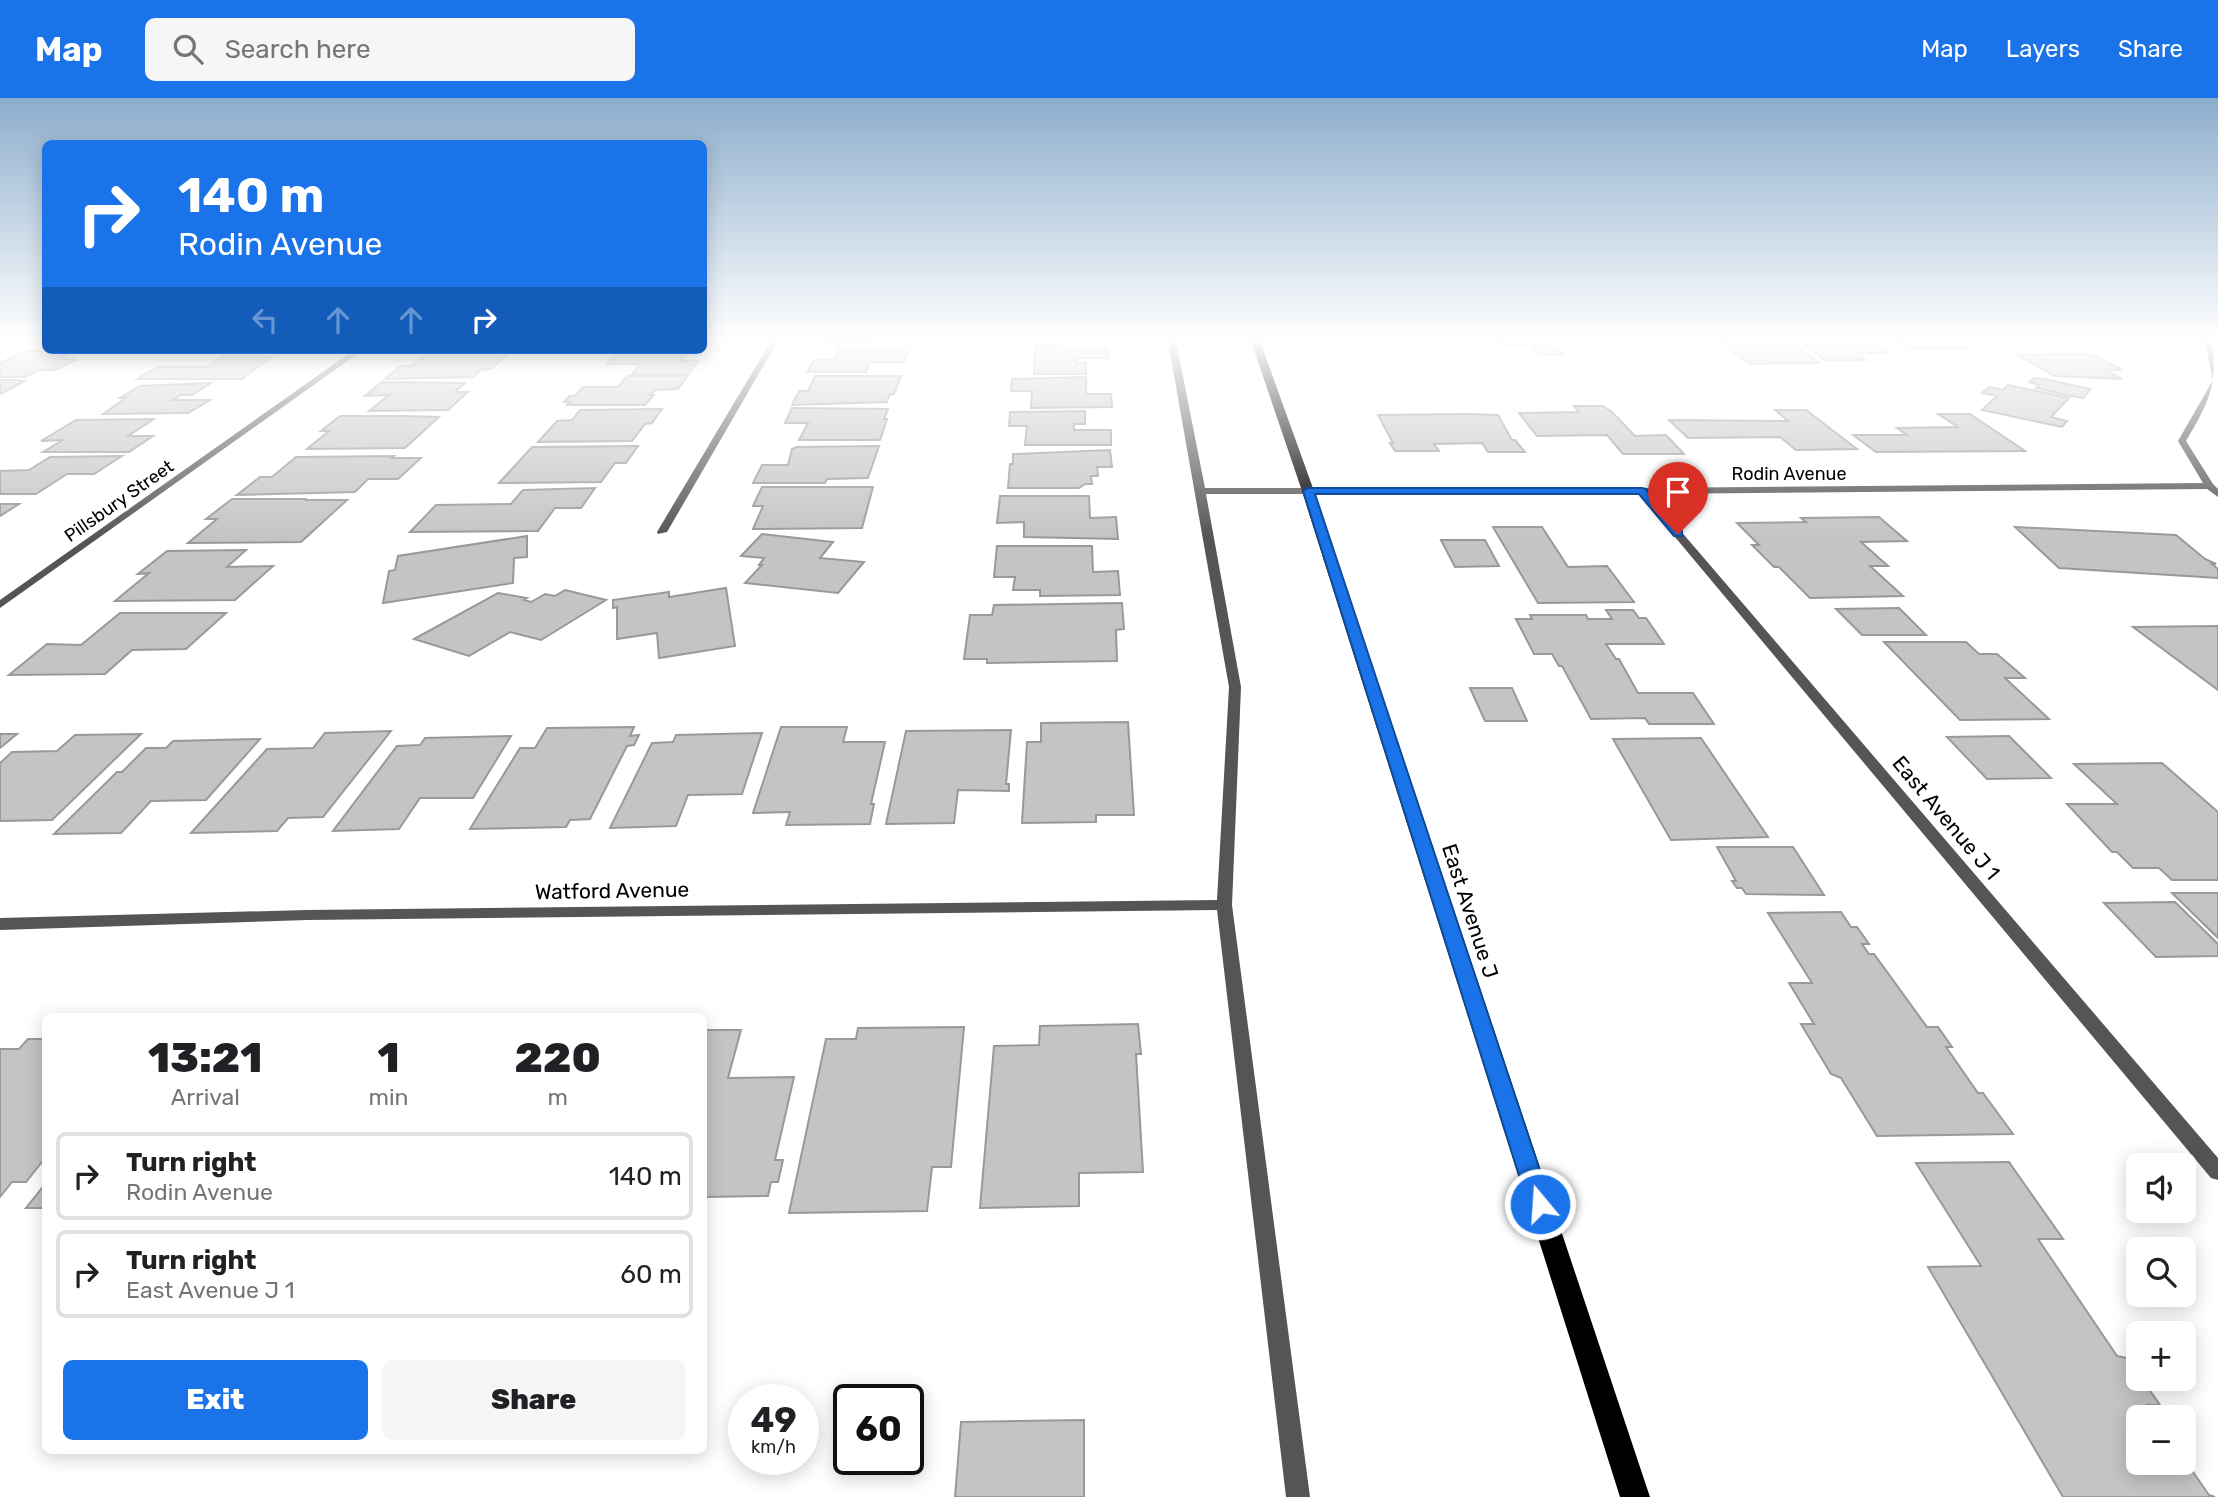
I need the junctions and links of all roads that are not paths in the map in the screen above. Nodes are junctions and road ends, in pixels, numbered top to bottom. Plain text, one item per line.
1 (280, 406) edge
2 (736, 406) edge
3 (1185, 406) edge
4 (1278, 406) edge
5 (2202, 406) edge
6 (2209, 486) junction
7 (1201, 491) junction
8 (1308, 491) junction
9 (1642, 491) junction
10 (2218, 494) edge
11 (662, 532) dead end
12 (0, 605) edge
13 (1224, 905) junction
14 (0, 924) edge
15 (2218, 1172) edge
16 (1298, 1497) edge
17 (1635, 1497) edge

1 - 12 street, Pillsbury Street
2 - 11 street
3 - 7 street
4 - 8 main road, East Avenue J
5 - 6 street
6 - 9 street, Rodin Avenue
6 - 10 street
7 - 8 street, Rodin Avenue
7 - 13 street
8 - 9 street, Rodin Avenue
8 - 17 main road, East Avenue J
9 - 15 street, East Avenue J 1
13 - 14 street, Watford Avenue
13 - 16 street

